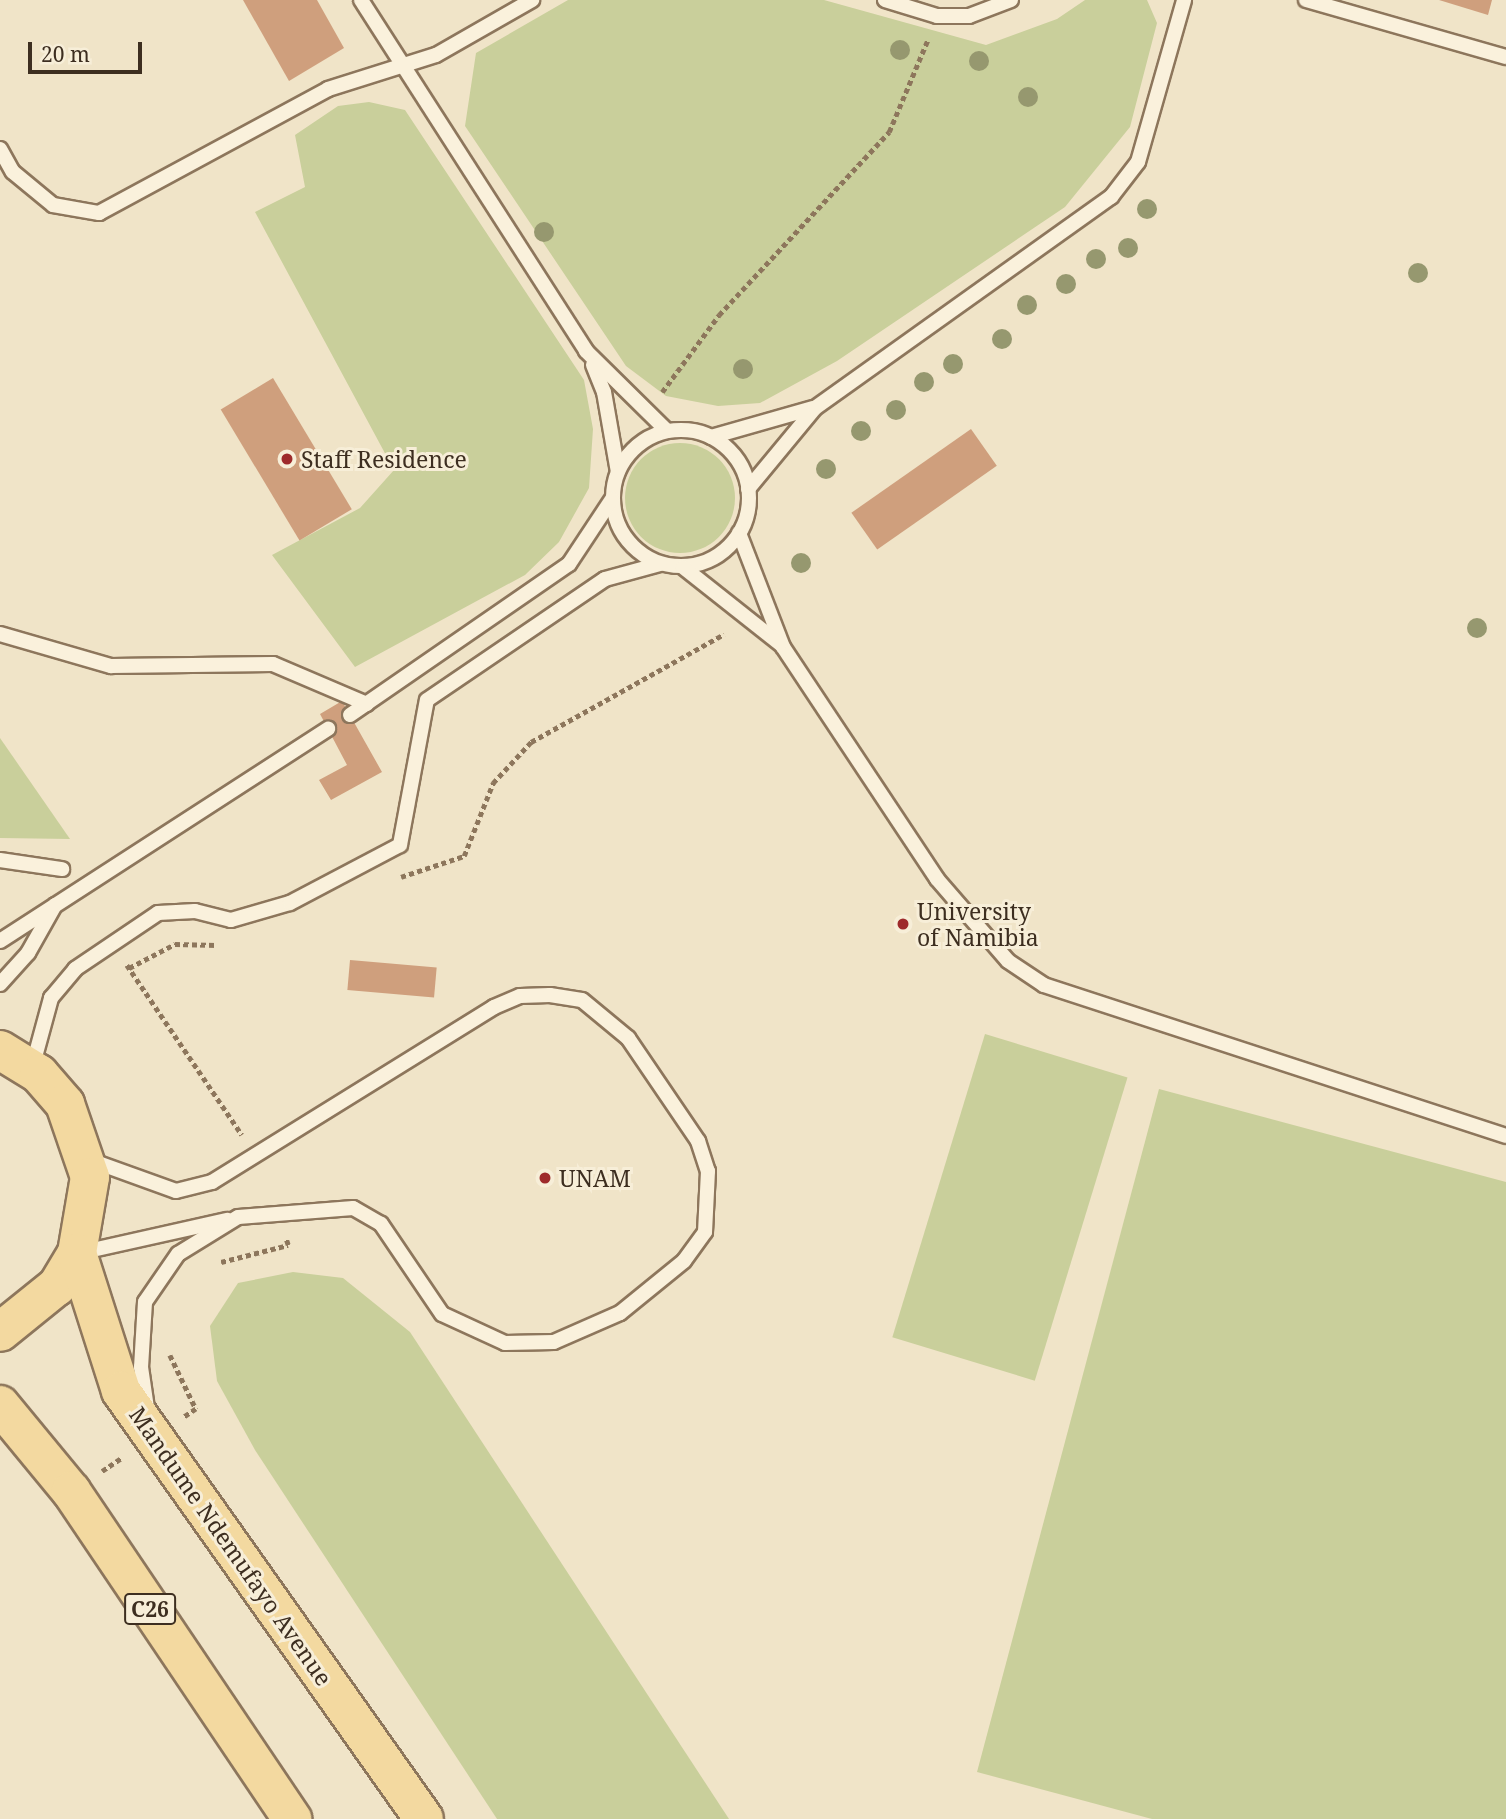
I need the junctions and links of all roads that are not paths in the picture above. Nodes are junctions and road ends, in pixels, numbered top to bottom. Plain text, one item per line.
1 (361, 0) edge
2 (532, 0) edge
3 (885, 0) edge
4 (1011, 0) edge
5 (1184, 0) edge
6 (1306, 0) edge
7 (1506, 57) edge
8 (402, 65) junction
9 (0, 149) edge
10 (586, 351) junction
11 (815, 408) junction
12 (667, 431) junction
13 (711, 437) junction
14 (618, 472) junction
15 (748, 489) junction
16 (612, 498) junction
17 (739, 533) junction
18 (660, 564) junction
19 (683, 567) junction
20 (0, 634) edge
21 (783, 647) junction
22 (367, 704) junction
23 (350, 715) dead end
24 (328, 729) dead end
25 (0, 860) edge
26 (62, 869) dead end
27 (56, 903) junction
28 (0, 941) edge
29 (0, 984) edge
30 (16, 1060) edge
31 (1506, 1136) edge
32 (86, 1158) junction
33 (238, 1217) junction
34 (77, 1253) junction
35 (9, 1327) edge
36 (0, 1405) edge
37 (150, 1431) junction
38 (292, 1819) edge
39 (424, 1819) edge

1 - 8 lane
2 - 8 lane
3 - 4 lane
5 - 11 lane
6 - 7 lane
8 - 9 lane
8 - 10 lane
10 - 12 lane
10 - 14 lane
11 - 13 lane
11 - 15 lane
12 - 13 lane
12 - 14 lane
13 - 15 lane
14 - 16 lane
15 - 17 lane
16 - 18 lane
16 - 22 lane
17 - 19 lane
17 - 21 lane
18 - 19 lane
18 - 30 lane
19 - 21 lane
20 - 22 lane
21 - 31 lane
22 - 23 lane
24 - 27 lane
25 - 26 lane
27 - 28 lane
27 - 29 lane
30 - 32 main road
32 - 33 lane
32 - 34 main road
33 - 34 lane
33 - 37 lane
34 - 35 main road
34 - 37 main road, Mandume Ndemufayo Avenue
36 - 38 main road, C26
37 - 39 main road, Mandume Ndemufayo Avenue

